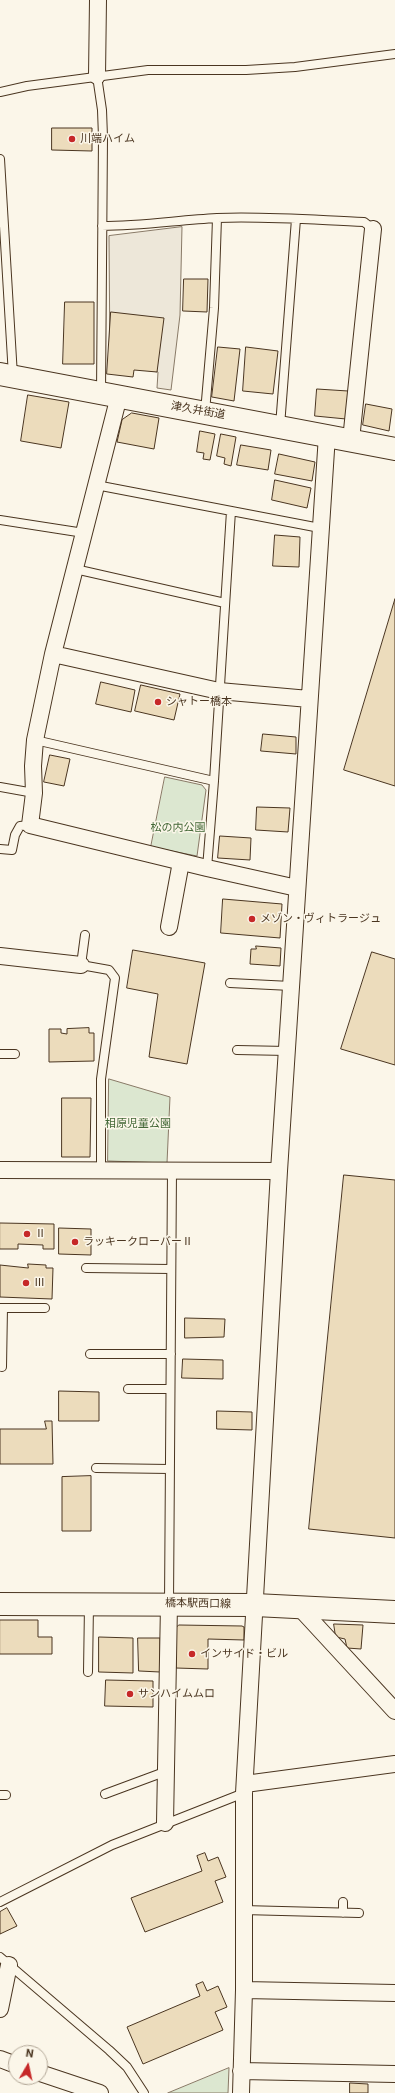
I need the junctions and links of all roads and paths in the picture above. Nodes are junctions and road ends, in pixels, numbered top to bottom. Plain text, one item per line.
1 (98, 0) edge
2 (395, 54) edge
3 (97, 76) junction
4 (0, 92) edge
5 (0, 159) edge
6 (217, 218) junction
7 (296, 219) junction
8 (102, 226) junction
9 (373, 229) joint
10 (6, 375) edge
11 (110, 394) junction
12 (205, 412) junction
13 (280, 426) junction
14 (327, 435) junction
15 (352, 440) junction
16 (395, 449) edge
17 (96, 485) junction
18 (231, 511) junction
19 (0, 520) edge
20 (320, 528) junction
21 (84, 533) junction
22 (75, 569) junction
23 (225, 603) junction
24 (53, 654) junction
25 (219, 691) junction
26 (309, 699) junction
27 (35, 740) junction
28 (214, 781) junction
29 (0, 787) edge
30 (34, 793) junction
31 (30, 825) junction
32 (0, 849) edge
33 (181, 862) junction
34 (207, 868) junction
35 (297, 888) junction
36 (170, 928) dead end
37 (85, 935) dead end
38 (0, 956) edge
39 (81, 965) junction
40 (230, 983) dead end
41 (291, 986) junction
42 (237, 1050) dead end
43 (287, 1051) junction
44 (0, 1054) edge
45 (15, 1054) dead end
46 (0, 1170) edge
47 (101, 1170) junction
48 (172, 1171) junction
49 (279, 1171) junction
50 (86, 1268) dead end
51 (171, 1269) junction
52 (1, 1308) edge
53 (46, 1308) dead end
54 (90, 1354) dead end
55 (171, 1354) junction
56 (2, 1367) dead end
57 (128, 1389) dead end
58 (170, 1389) junction
59 (96, 1468) dead end
60 (170, 1469) junction
61 (0, 1604) edge
62 (89, 1604) junction
63 (169, 1604) junction
64 (255, 1605) junction
65 (299, 1607) junction
66 (395, 1612) edge
67 (88, 1672) dead end
68 (395, 1711) edge
69 (394, 1768) edge
70 (167, 1771) junction
71 (244, 1789) junction
72 (105, 1794) dead end
73 (165, 1823) junction
74 (0, 1902) edge
75 (343, 1902) dead end
76 (243, 1910) junction
77 (343, 1913) junction
78 (359, 1914) dead end
79 (5, 1961) edge
80 (244, 1990) junction
81 (395, 1993) edge
82 (0, 2009) edge
83 (241, 2071) junction
84 (395, 2074) edge
85 (48, 2076) edge
86 (100, 2093) edge
87 (144, 2093) edge
88 (241, 2093) edge

1 - 3 street
2 - 3 lane
3 - 4 lane
3 - 8 lane
5 - 10 lane
6 - 7 lane
6 - 8 lane
6 - 12 lane
7 - 9 lane
7 - 13 lane
8 - 11 lane
9 - 15 street
10 - 11 main road, 津久井街道
11 - 12 main road, 津久井街道
11 - 17 street
12 - 13 main road, 津久井街道
13 - 14 main road, 津久井街道
14 - 15 main road, 津久井街道
14 - 20 street
15 - 16 main road, 津久井街道
17 - 18 lane
17 - 21 street
18 - 20 lane
18 - 23 lane
19 - 21 lane
20 - 26 street
21 - 22 street
22 - 23 lane
22 - 24 street
23 - 25 lane
24 - 25 street
24 - 27 street
25 - 26 street
25 - 28 lane
26 - 35 street
27 - 28 lane
27 - 30 street
28 - 34 lane
29 - 30 lane
30 - 31 street
31 - 32 lane
31 - 33 street
33 - 34 street
33 - 36 street
34 - 35 street
35 - 41 street
37 - 39 lane
38 - 39 street
39 - 47 lane
40 - 41 lane
41 - 43 street
42 - 43 lane
43 - 49 street
44 - 45 lane
46 - 47 street
47 - 48 street
48 - 49 street
48 - 51 lane
49 - 64 street
50 - 51 lane
51 - 55 lane
52 - 53 lane
52 - 56 lane
54 - 55 lane
55 - 58 lane
57 - 58 lane
58 - 60 lane
59 - 60 lane
60 - 63 lane
61 - 62 main road, 橋本駅西口線
62 - 63 main road, 橋本駅西口線
62 - 67 lane
63 - 64 main road, 橋本駅西口線
63 - 70 street
64 - 65 main road, 橋本駅西口線
64 - 71 street
65 - 66 main road, 橋本駅西口線
65 - 68 street
69 - 71 street
70 - 72 lane
70 - 73 street
71 - 73 lane
71 - 76 street
73 - 74 lane
75 - 77 lane
76 - 77 lane
76 - 80 street
77 - 78 lane
79 - 82 street
79 - 87 lane
80 - 81 street
80 - 83 street
83 - 84 street
83 - 88 street
85 - 86 street

